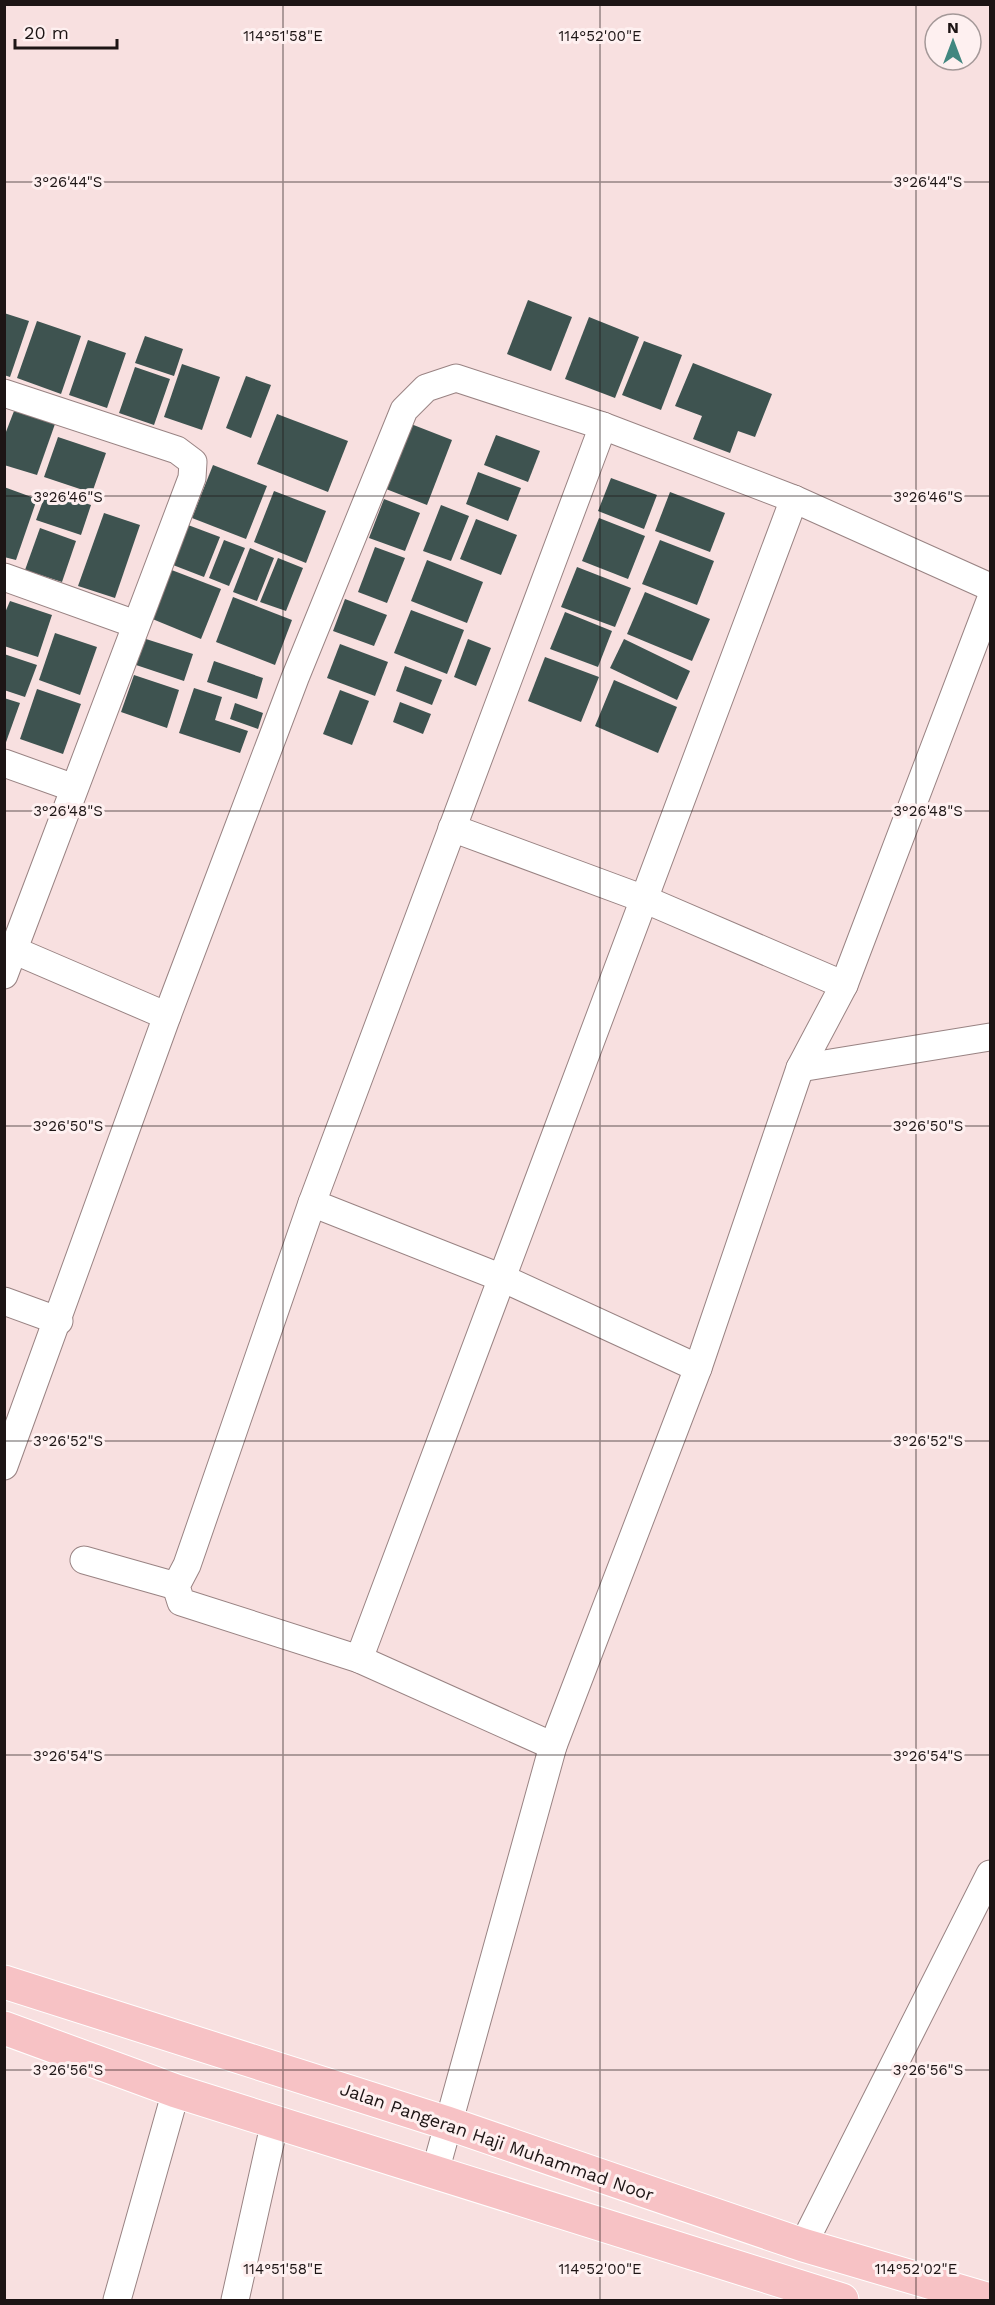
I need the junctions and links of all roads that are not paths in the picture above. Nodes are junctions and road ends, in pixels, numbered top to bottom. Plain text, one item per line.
1 (4, 393) edge
2 (603, 426) junction
3 (794, 499) junction
4 (4, 577) edge
5 (990, 587) edge
6 (990, 601) edge
7 (135, 624) junction
8 (4, 763) edge
9 (74, 788) junction
10 (453, 828) junction
11 (644, 899) junction
12 (9, 947) edge
13 (4, 975) edge
14 (844, 985) junction
15 (167, 1016) junction
16 (990, 1036) edge
17 (800, 1068) junction
18 (312, 1203) junction
19 (502, 1278) junction
20 (4, 1301) edge
21 (59, 1321) junction
22 (698, 1368) junction
23 (4, 1466) edge
24 (84, 1560) dead end
25 (176, 1586) junction
26 (359, 1659) junction
27 (553, 1746) junction
28 (990, 1874) edge
29 (4, 1982) edge
30 (4, 2028) edge
31 (176, 2091) junction
32 (275, 2121) junction
33 (447, 2123) junction
34 (435, 2172) junction
35 (803, 2245) junction
36 (990, 2300) edge
37 (117, 2301) edge
38 (235, 2301) edge
39 (842, 2301) edge

1 - 7 street
2 - 3 street
2 - 10 street
2 - 15 street
3 - 5 street
3 - 11 street
4 - 7 street
6 - 14 street
7 - 9 street
8 - 9 street
9 - 12 street
10 - 11 street
10 - 18 street
11 - 14 street
11 - 19 street
12 - 13 street
12 - 15 street
14 - 17 street
15 - 21 street
16 - 17 street
17 - 22 street
18 - 19 street
18 - 25 street
19 - 22 street
19 - 26 street
20 - 21 street
21 - 23 street
22 - 27 street
24 - 25 street
25 - 26 street
26 - 27 street
27 - 33 street
28 - 35 street
29 - 33 main road, Jalan Pangeran Haji Muhammad Noor
30 - 31 main road
31 - 32 main road
31 - 37 street
32 - 34 main road
32 - 38 street
33 - 34 street
33 - 35 main road, Jalan Pangeran Haji Muhammad Noor
34 - 39 main road
35 - 36 main road, Jalan Pangeran Haji Muhammad Noor

